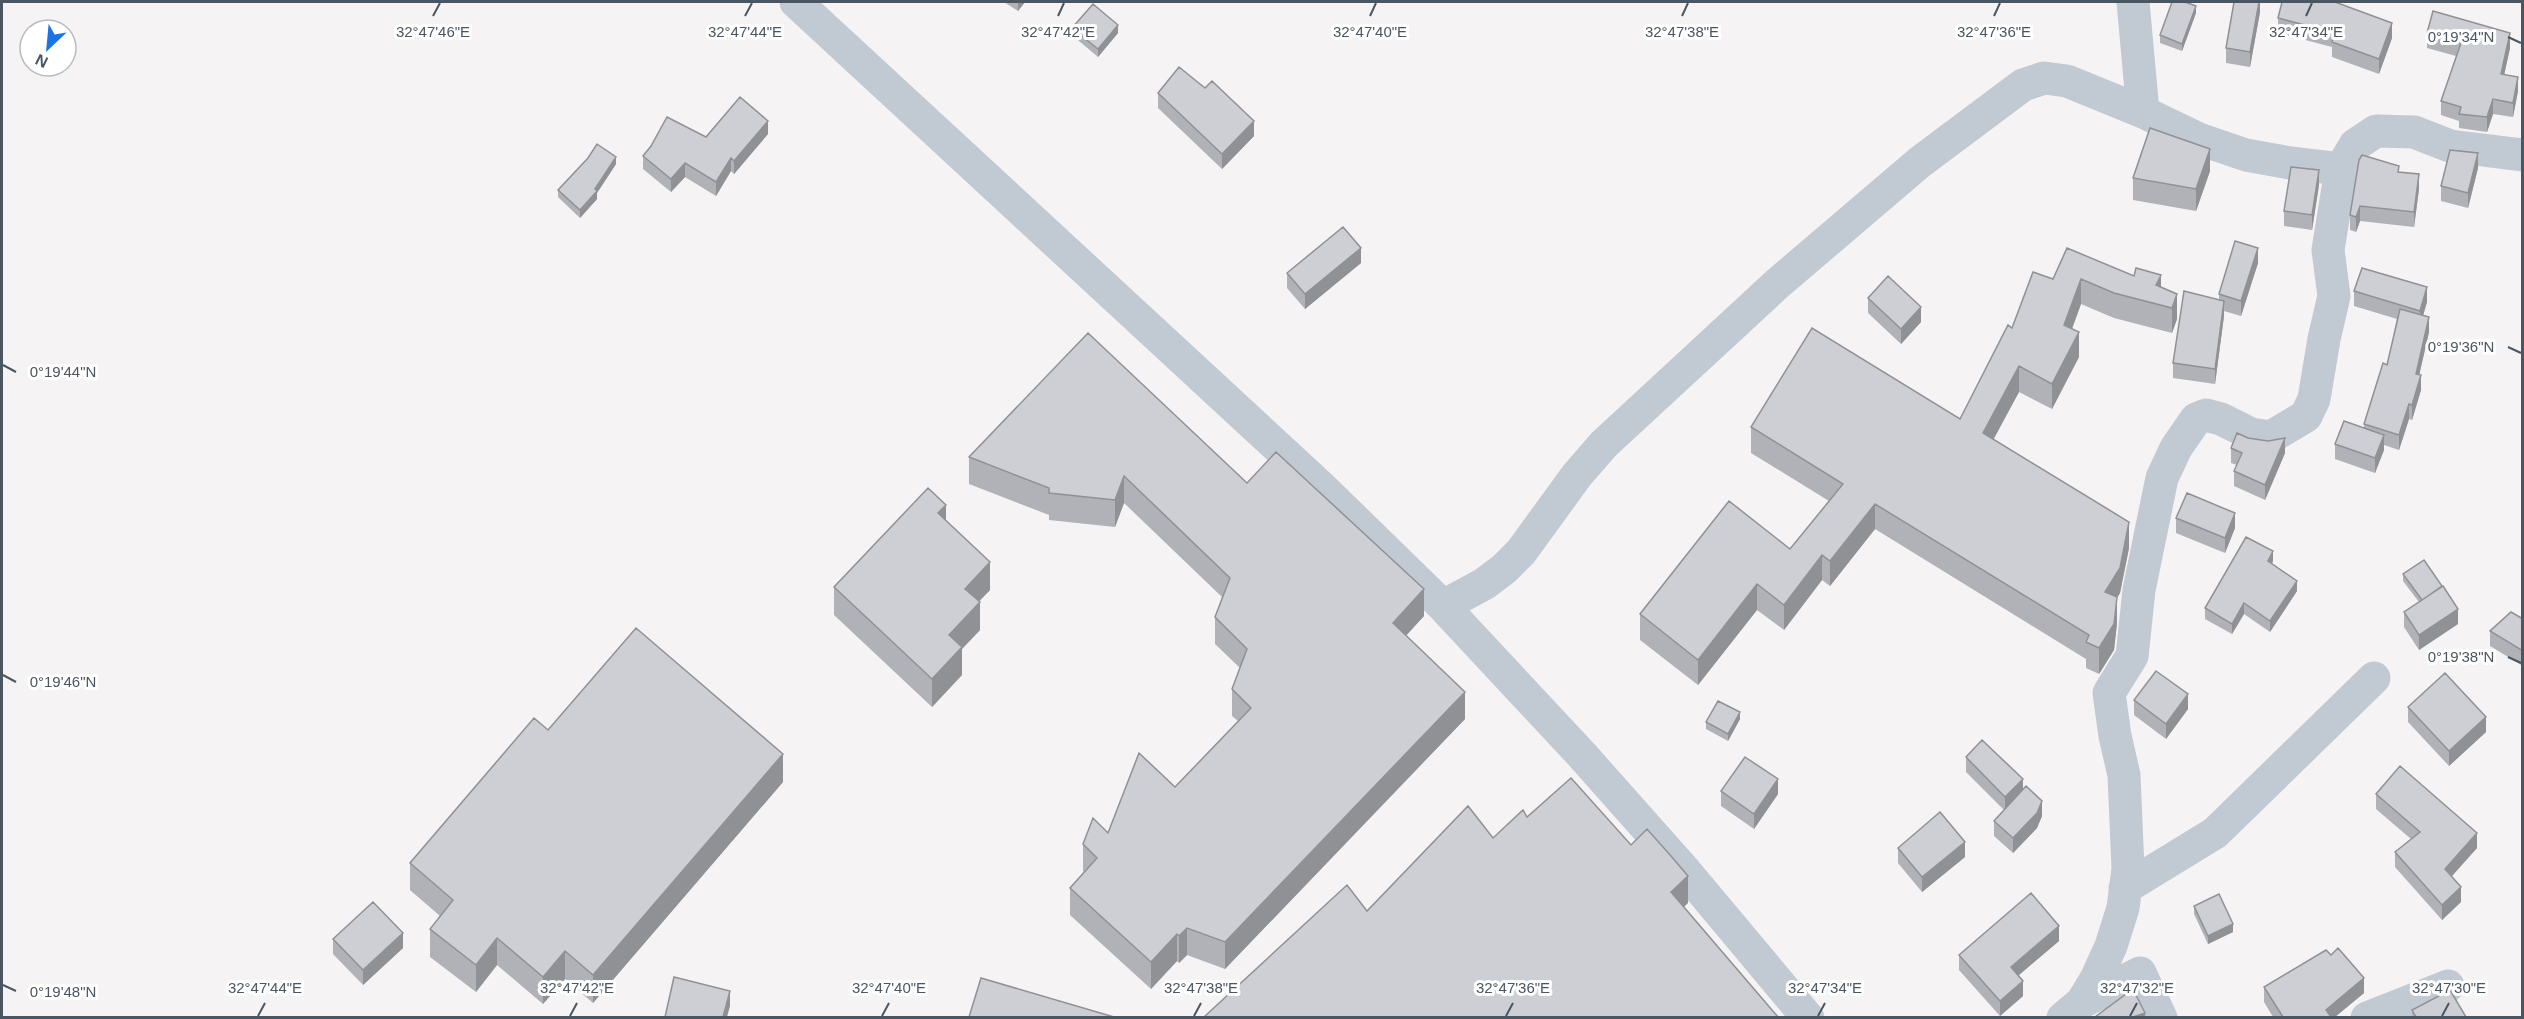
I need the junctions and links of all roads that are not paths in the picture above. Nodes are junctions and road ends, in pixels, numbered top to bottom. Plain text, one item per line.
1 (796, 2) edge
2 (2133, 2) edge
3 (2143, 112) junction
4 (2523, 156) edge
5 (2341, 169) junction
6 (1443, 606) junction
7 (2374, 678) dead end
8 (2126, 888) junction
9 (2448, 986) dead end
10 (2072, 1010) edge
11 (1808, 1017) edge
12 (2161, 1017) edge
13 (2367, 1017) edge

1 - 6 street
2 - 3 street
3 - 5 street
3 - 6 street
4 - 5 street
5 - 8 street
6 - 11 street
7 - 8 street
8 - 10 street
9 - 13 street
10 - 12 street

